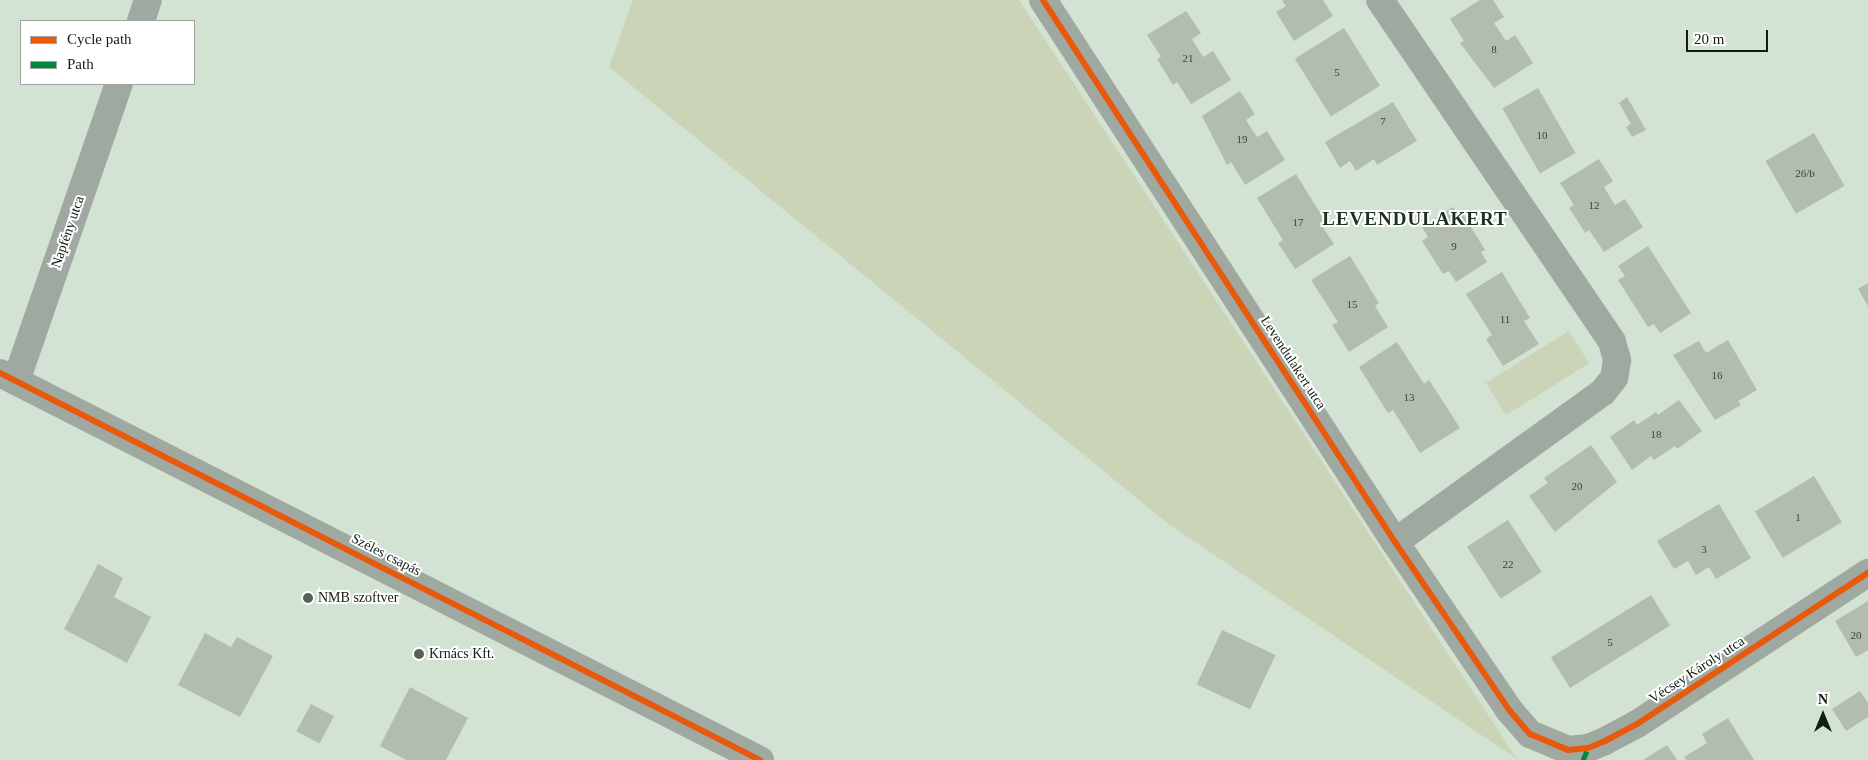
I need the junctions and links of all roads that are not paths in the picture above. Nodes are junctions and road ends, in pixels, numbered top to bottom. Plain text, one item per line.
1 (148, 0) edge
2 (1043, 0) edge
3 (1380, 0) edge
4 (141, 20) edge
5 (119, 85) edge
6 (8, 377) edge
7 (1395, 542) junction
8 (1868, 573) edge
9 (1530, 734) joint
10 (760, 760) edge

1 - 4 street
2 - 7 street, Levendulakert utca
3 - 7 street
5 - 6 street, Napfény utca
6 - 10 street, Széles csapás
7 - 9 street, Levendulakert utca
8 - 9 street, Vécsey Károly utca

